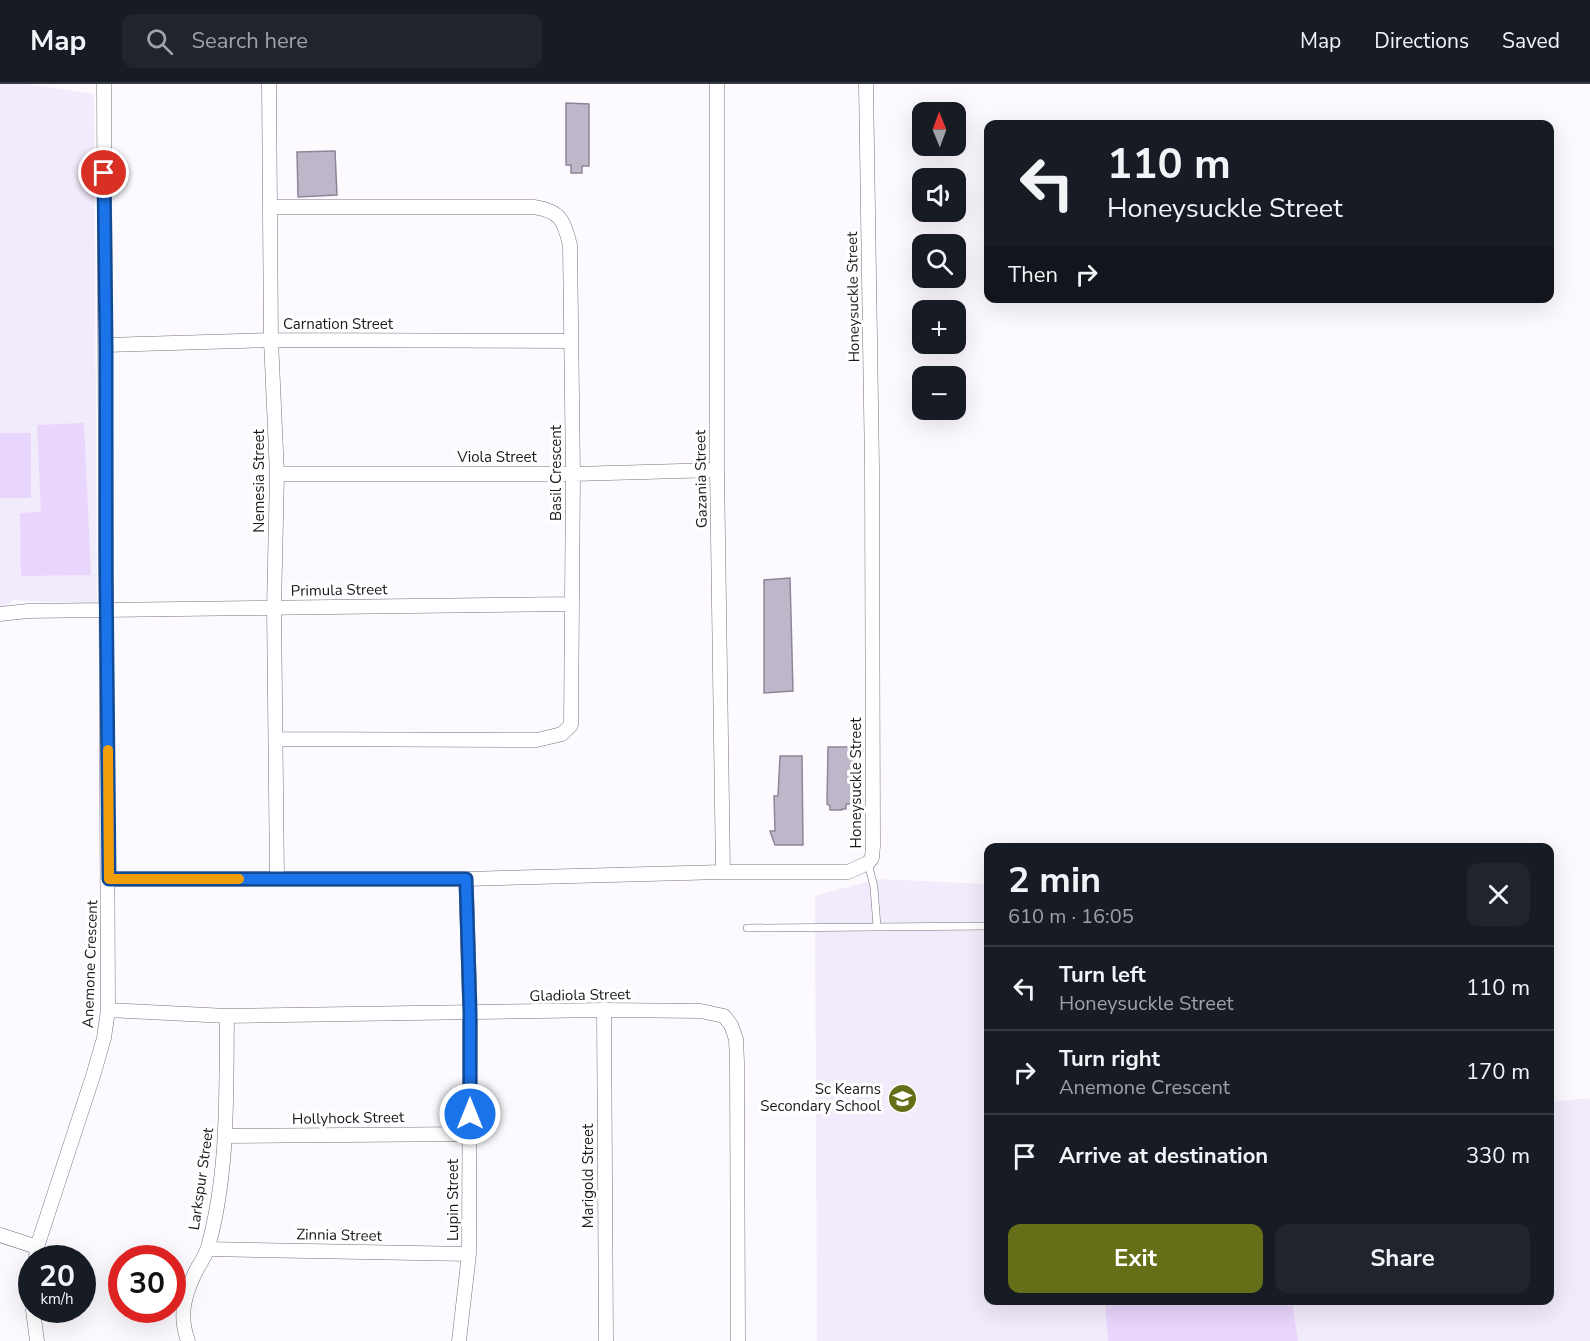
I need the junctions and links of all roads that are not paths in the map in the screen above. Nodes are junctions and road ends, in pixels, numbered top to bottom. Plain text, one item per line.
1 (104, 84) edge
2 (270, 84) edge
3 (717, 84) edge
4 (866, 84) edge
5 (270, 207) junction
6 (271, 340) junction
7 (570, 341) junction
8 (106, 345) junction
9 (717, 470) junction
10 (277, 474) junction
11 (573, 474) junction
12 (572, 604) junction
13 (274, 608) junction
14 (106, 611) junction
15 (0, 614) edge
16 (277, 739) junction
17 (868, 863) junction
18 (723, 872) junction
19 (109, 879) junction
20 (277, 879) junction
21 (466, 879) junction
22 (984, 926) edge
23 (877, 927) junction
24 (747, 928) dead end
25 (108, 1010) junction
26 (604, 1010) junction
27 (470, 1013) junction
28 (227, 1016) junction
29 (470, 1134) junction
30 (226, 1136) junction
31 (0, 1235) edge
32 (20, 1245) edge
33 (39, 1245) edge
34 (208, 1249) junction
35 (469, 1254) junction
36 (35, 1323) edge
37 (37, 1341) edge
38 (188, 1341) edge
39 (459, 1341) edge
40 (606, 1341) edge
41 (738, 1341) edge

1 - 8 street, Anemone Crescent
2 - 5 street, Nemesia Street
3 - 9 street, Gazania Street
4 - 17 street, Honeysuckle Street
5 - 6 street, Nemesia Street
5 - 7 street, Basil Crescent
6 - 7 street, Carnation Street
6 - 8 street, Carnation Street
6 - 10 street, Nemesia Street
7 - 11 street, Basil Crescent
8 - 14 street, Anemone Crescent
9 - 11 street, Viola Street
9 - 18 street, Gazania Street
10 - 11 street, Viola Street
10 - 13 street, Nemesia Street
11 - 12 street, Basil Crescent
12 - 13 street, Primula Street
12 - 16 street, Basil Crescent
13 - 14 street, Primula Street
13 - 16 street, Nemesia Street
14 - 15 street, Primula Street
14 - 19 street, Anemone Crescent
16 - 20 street, Nemesia Street
17 - 18 street, Honeysuckle Street
17 - 23 lane
18 - 21 street, Honeysuckle Street
19 - 20 street, Honeysuckle Street
19 - 25 street, Anemone Crescent
20 - 21 street, Honeysuckle Street
21 - 27 street, Lupin Street
22 - 23 lane
23 - 24 lane
25 - 28 street, Gladiola Street
25 - 33 street, Anemone Crescent
26 - 27 street, Gladiola Street
26 - 40 street, Marigold Street
26 - 41 street, Gladiola Street
27 - 28 street, Gladiola Street
27 - 29 street, Lupin Street
28 - 30 street, Larkspur Street
29 - 30 street, Hollyhock Street
29 - 35 street, Lupin Street
30 - 34 street, Larkspur Street
31 - 32 street
34 - 35 street, Zinnia Street
34 - 38 street, Larkspur Street
35 - 39 street, Lupin Street
36 - 37 street

